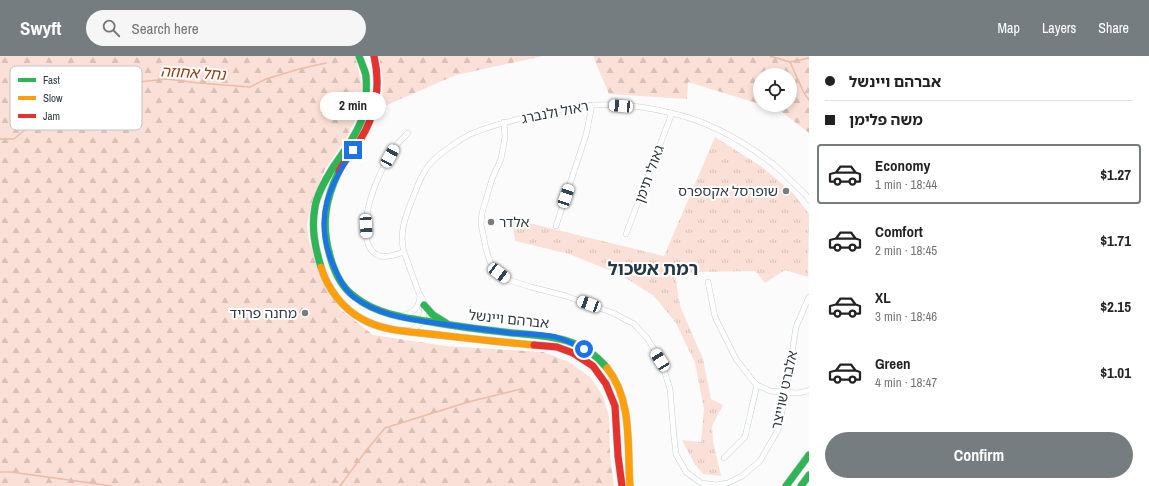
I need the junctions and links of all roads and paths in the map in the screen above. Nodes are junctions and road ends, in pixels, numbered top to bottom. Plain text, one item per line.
1 (359, 56) edge
2 (374, 56) edge
3 (592, 105) junction
4 (672, 113) junction
5 (504, 122) junction
6 (408, 133) dead end
7 (808, 197) edge
8 (556, 226) dead end
9 (626, 234) dead end
10 (404, 252) junction
11 (708, 282) dead end
12 (420, 295) junction
13 (809, 297) edge
14 (424, 305) junction
15 (401, 317) junction
16 (422, 321) junction
17 (450, 325) junction
18 (407, 331) junction
19 (757, 385) junction
20 (809, 390) edge
21 (786, 393) junction
22 (809, 455) edge
23 (724, 458) dead end
24 (809, 475) edge
25 (622, 486) edge
26 (630, 486) edge
27 (786, 486) edge
28 (801, 486) edge

1 - 18 main road, אברהם ויינשל
2 - 15 main road, אברהם ויינשל
3 - 4 street, ראול ולנברג
3 - 5 street, ראול ולנברג
3 - 8 street
4 - 7 street, ראול ולנברג
4 - 9 street, גאולי תימן
5 - 10 street, ראול ולנברג
5 - 21 street, אלברט שוייצר
6 - 10 street
10 - 12 street, ראול ולנברג
11 - 19 street
12 - 14 street, ראול ולנברג
12 - 15 street
13 - 21 street, אלברט שוייצר
14 - 16 street, ראול ולנברג
14 - 17 main road
15 - 16 main road, אברהם ויינשל
16 - 17 main road, אברהם ויינשל
16 - 18 street
17 - 26 main road, אברהם ויינשל
18 - 25 main road, אברהם ויינשל
19 - 21 street
19 - 23 street
20 - 21 street
22 - 27 main road
24 - 28 main road

